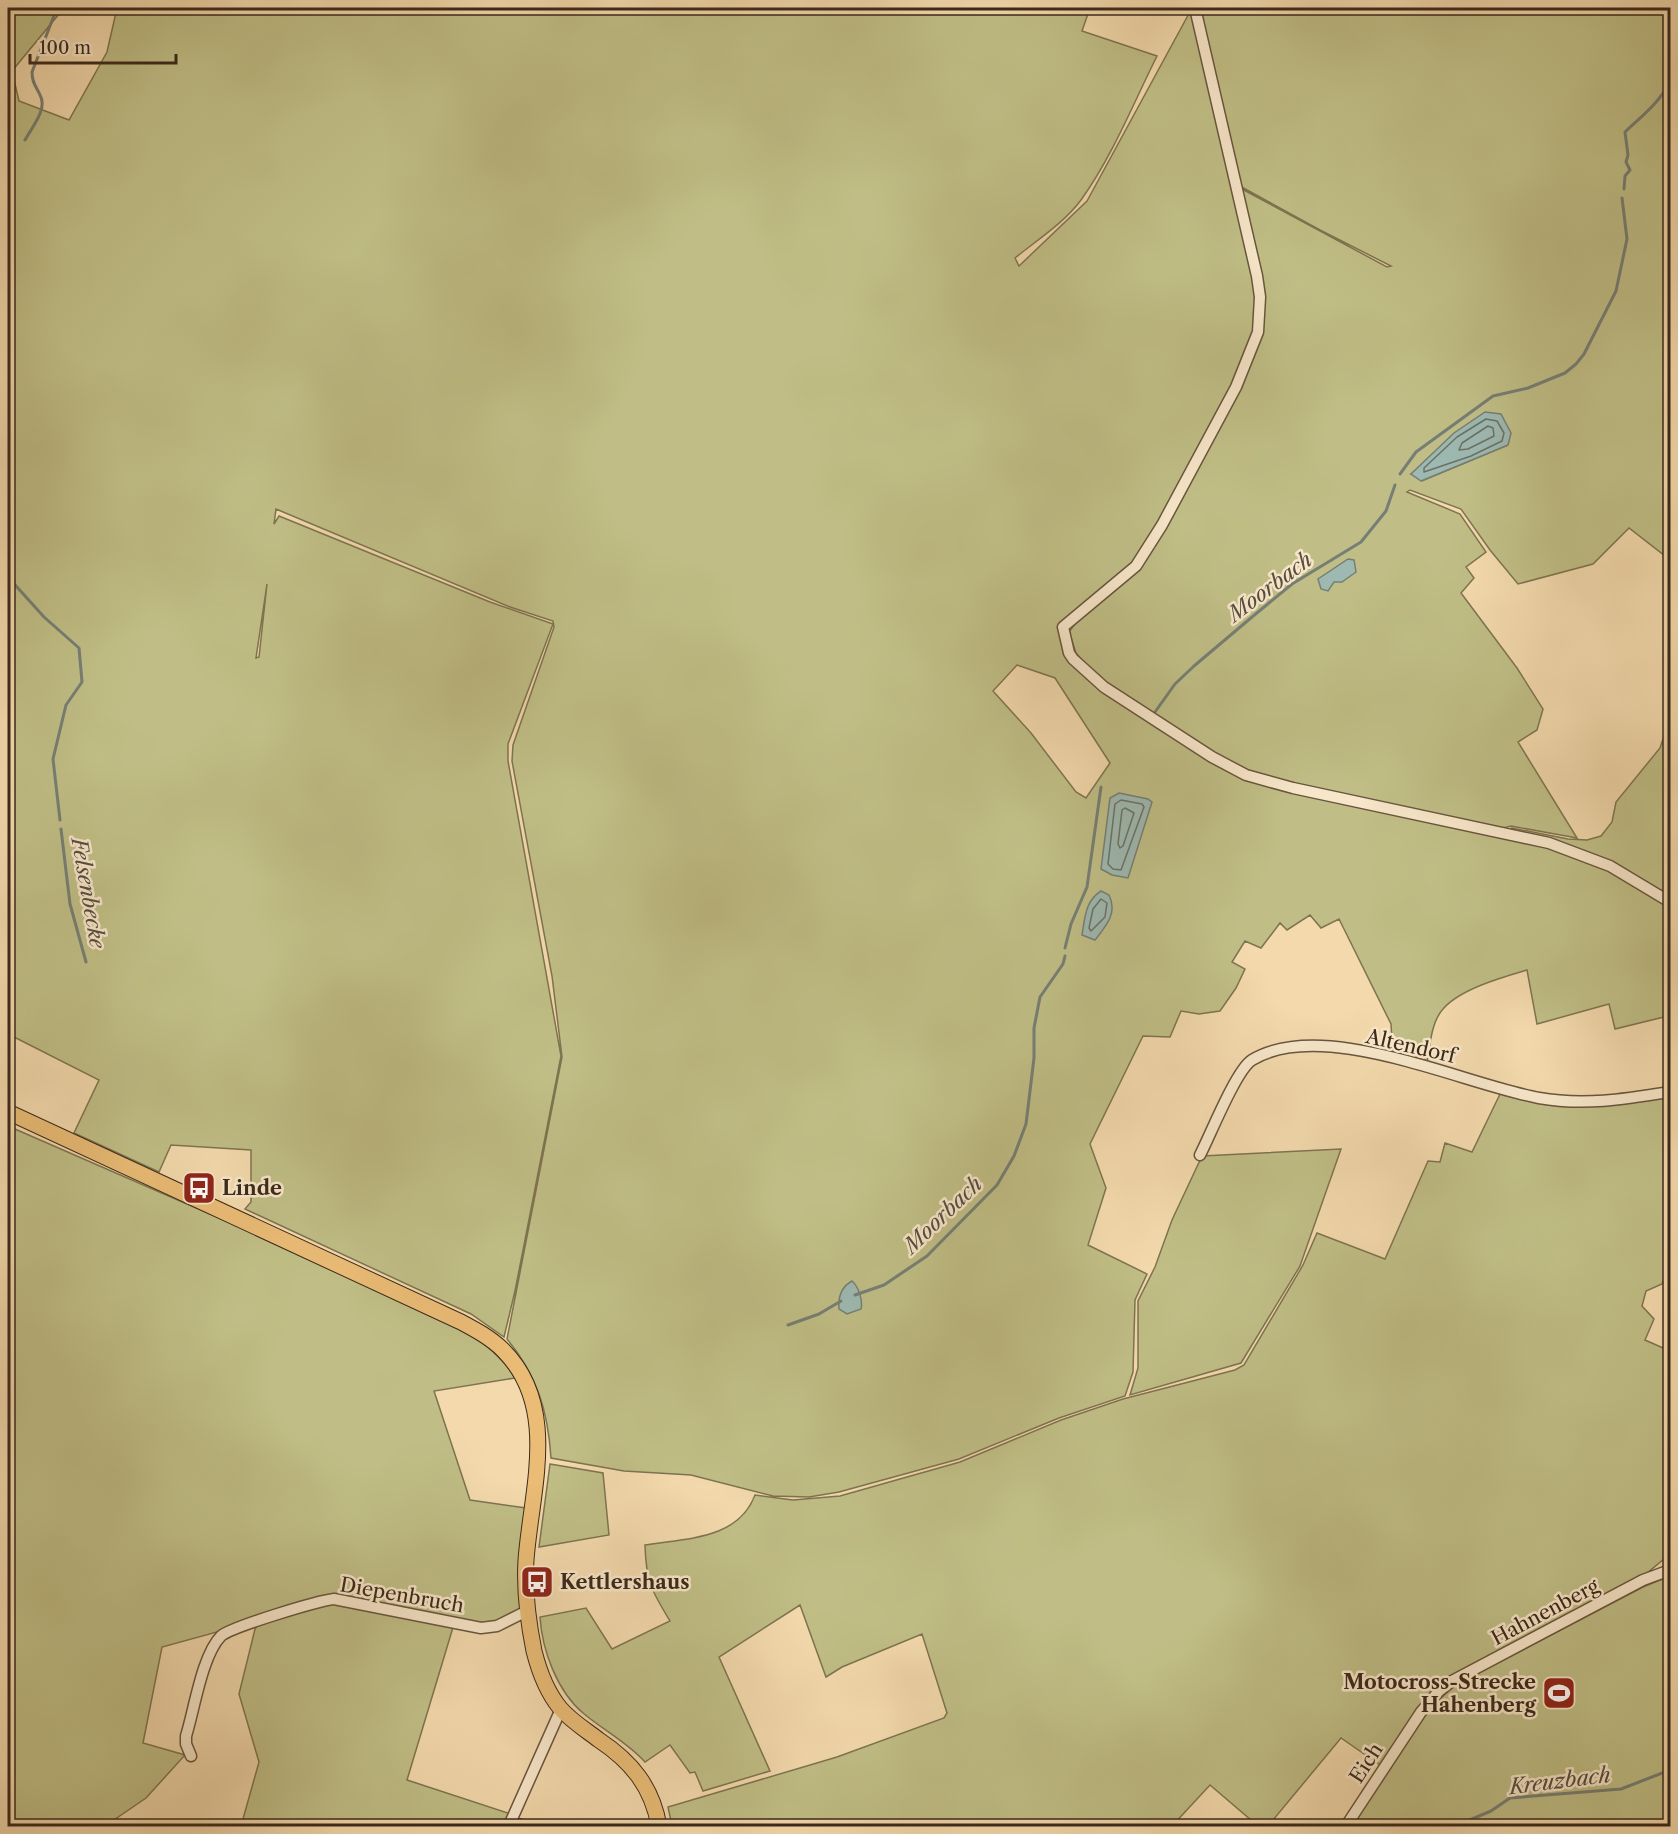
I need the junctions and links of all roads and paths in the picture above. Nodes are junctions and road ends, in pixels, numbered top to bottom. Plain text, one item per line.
1 (1196, 8) edge
2 (1671, 902) edge
3 (1671, 1092) edge
4 (8, 1113) edge
5 (1200, 1155) dead end
6 (1671, 1570) edge
7 (527, 1611) junction
8 (1439, 1691) joint
9 (561, 1709) junction
10 (191, 1756) dead end
11 (524, 1827) edge
12 (659, 1827) edge
13 (1346, 1827) edge

1 - 2 street
3 - 5 street, Altendorf
4 - 7 main road
6 - 8 street, Hahnenberg
7 - 9 main road
7 - 10 street, Diepenbruch
8 - 13 street, Eich
9 - 11 street
9 - 12 main road

